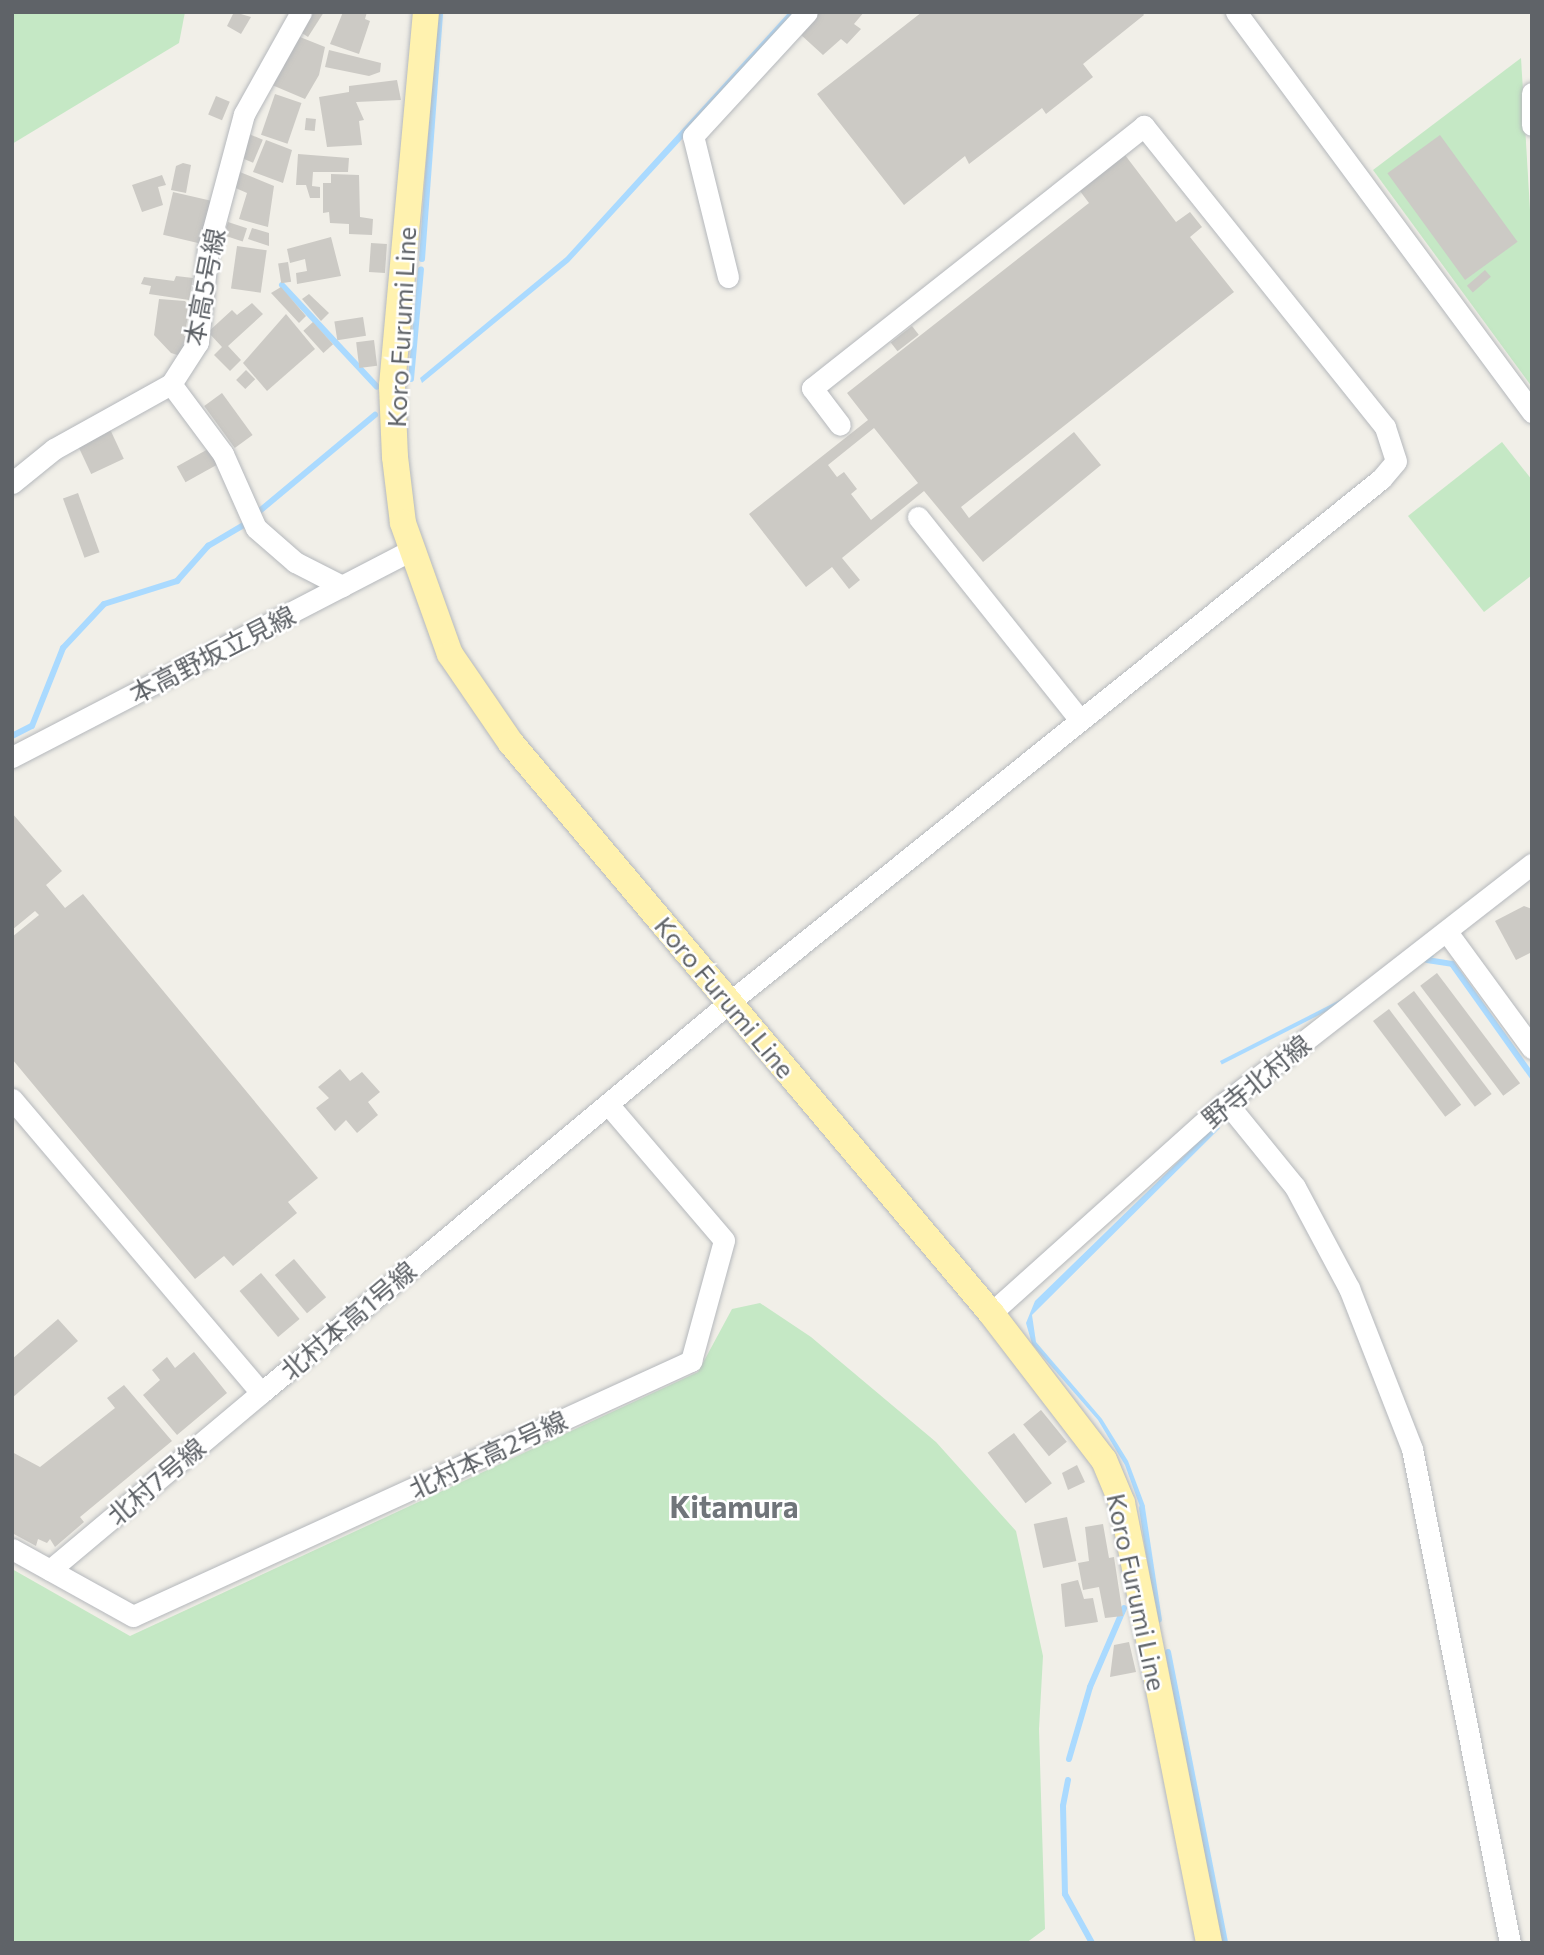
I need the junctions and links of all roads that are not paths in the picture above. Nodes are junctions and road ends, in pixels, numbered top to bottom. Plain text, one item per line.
1 (301, 12) edge
2 (426, 12) edge
3 (807, 12) edge
4 (1236, 12) edge
5 (1532, 93) edge
6 (1532, 125) edge
7 (728, 277) dead end
8 (171, 384) junction
9 (1532, 412) edge
10 (841, 425) dead end
11 (12, 483) edge
12 (918, 517) dead end
13 (411, 550) junction
14 (342, 586) junction
15 (1079, 719) junction
16 (12, 757) edge
17 (1532, 864) edge
18 (1447, 932) junction
19 (731, 1001) junction
20 (1532, 1048) edge
21 (12, 1099) edge
22 (1226, 1102) junction
23 (608, 1104) junction
24 (991, 1313) junction
25 (261, 1393) junction
26 (12, 1549) edge
27 (50, 1570) junction
28 (1209, 1943) edge
29 (1510, 1943) edge

1 - 8 street, 本高5号線
2 - 13 main road, Koro Furumi Line
3 - 7 street
4 - 9 street
5 - 6 street
8 - 11 street
8 - 14 street
10 - 15 street, 北村本高1号線
12 - 15 street
13 - 14 street, 本高野坂立見線
13 - 19 main road, Koro Furumi Line
14 - 16 street, 本高野坂立見線
15 - 19 street, 北村本高1号線
17 - 18 street, 野寺北村線
18 - 20 street
18 - 22 street, 野寺北村線
19 - 23 street, 北村本高1号線
19 - 24 main road, Koro Furumi Line
21 - 25 street, 北村本高1号線
22 - 24 street, 野寺北村線
22 - 29 street
23 - 25 street, 北村本高1号線
23 - 27 street, 北村本高2号線
24 - 28 main road, Koro Furumi Line
25 - 27 street, 北村7号線
26 - 27 street, 北村本高2号線

